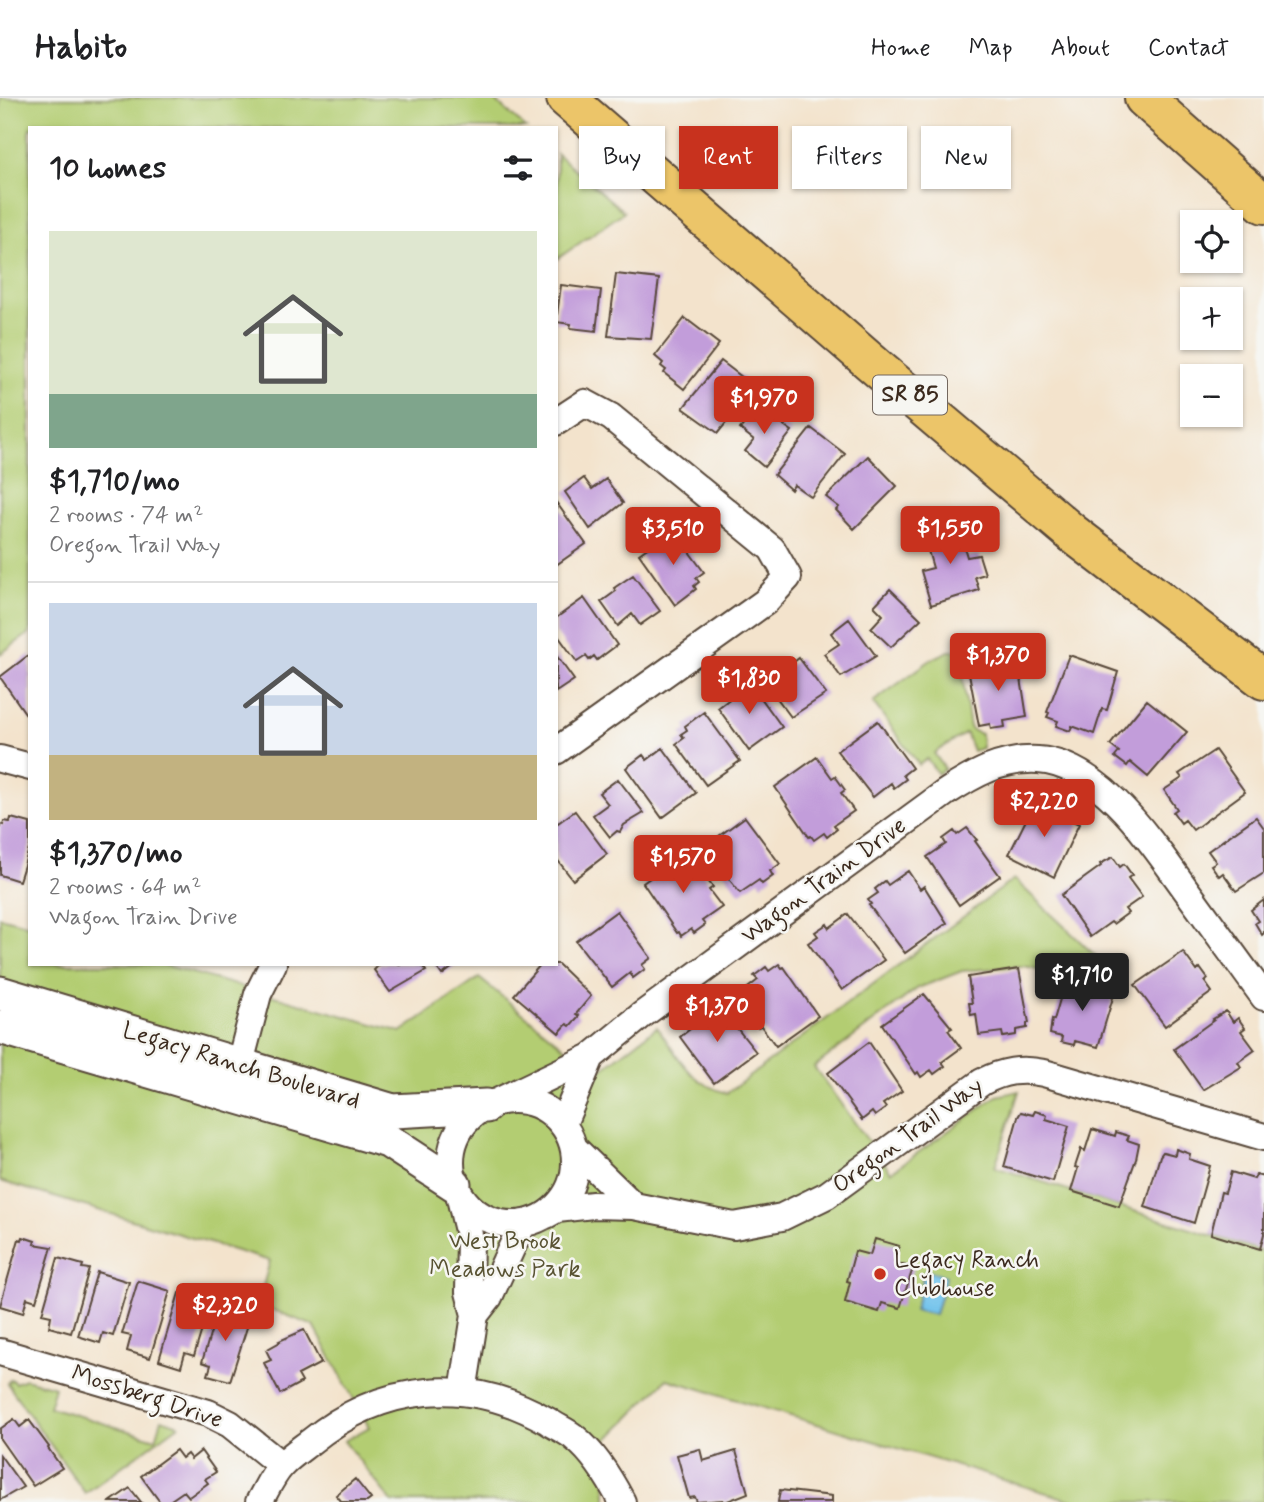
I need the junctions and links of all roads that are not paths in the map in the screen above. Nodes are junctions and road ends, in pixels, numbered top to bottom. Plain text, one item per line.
1 (566, 98) edge
2 (1144, 98) edge
3 (1264, 204) edge
4 (558, 421) edge
5 (1264, 680) edge
6 (558, 750) edge
7 (0, 759) edge
8 (28, 766) edge
9 (272, 966) edge
10 (0, 993) edge
11 (1264, 998) edge
12 (0, 1027) edge
13 (590, 1057) junction
14 (239, 1067) junction
15 (493, 1104) junction
16 (568, 1136) junction
17 (1264, 1137) edge
18 (456, 1188) junction
19 (634, 1206) junction
20 (535, 1219) junction
21 (475, 1315) junction
22 (0, 1354) edge
23 (463, 1392) junction
24 (281, 1465) junction
25 (259, 1502) edge
26 (622, 1502) edge

1 - 5 highway, SR 85
2 - 3 highway
4 - 6 street
7 - 8 street
9 - 14 street
10 - 14 street, Legacy Ranch Boulevard
11 - 13 street, Wagon Train Drive
12 - 18 street, Legacy Ranch Boulevard
13 - 15 street, Wagon Train Drive
13 - 16 street, Wagon Train Drive
14 - 15 street, Legacy Ranch Boulevard
15 - 16 street
15 - 18 street
16 - 19 street
16 - 20 street
17 - 19 street, Oregon Trail Way
18 - 20 street
18 - 21 street
19 - 20 street, Oregon Trail Way
20 - 21 street
21 - 23 street
22 - 24 street, Mossberg Drive
23 - 24 street
23 - 26 street
24 - 25 street

